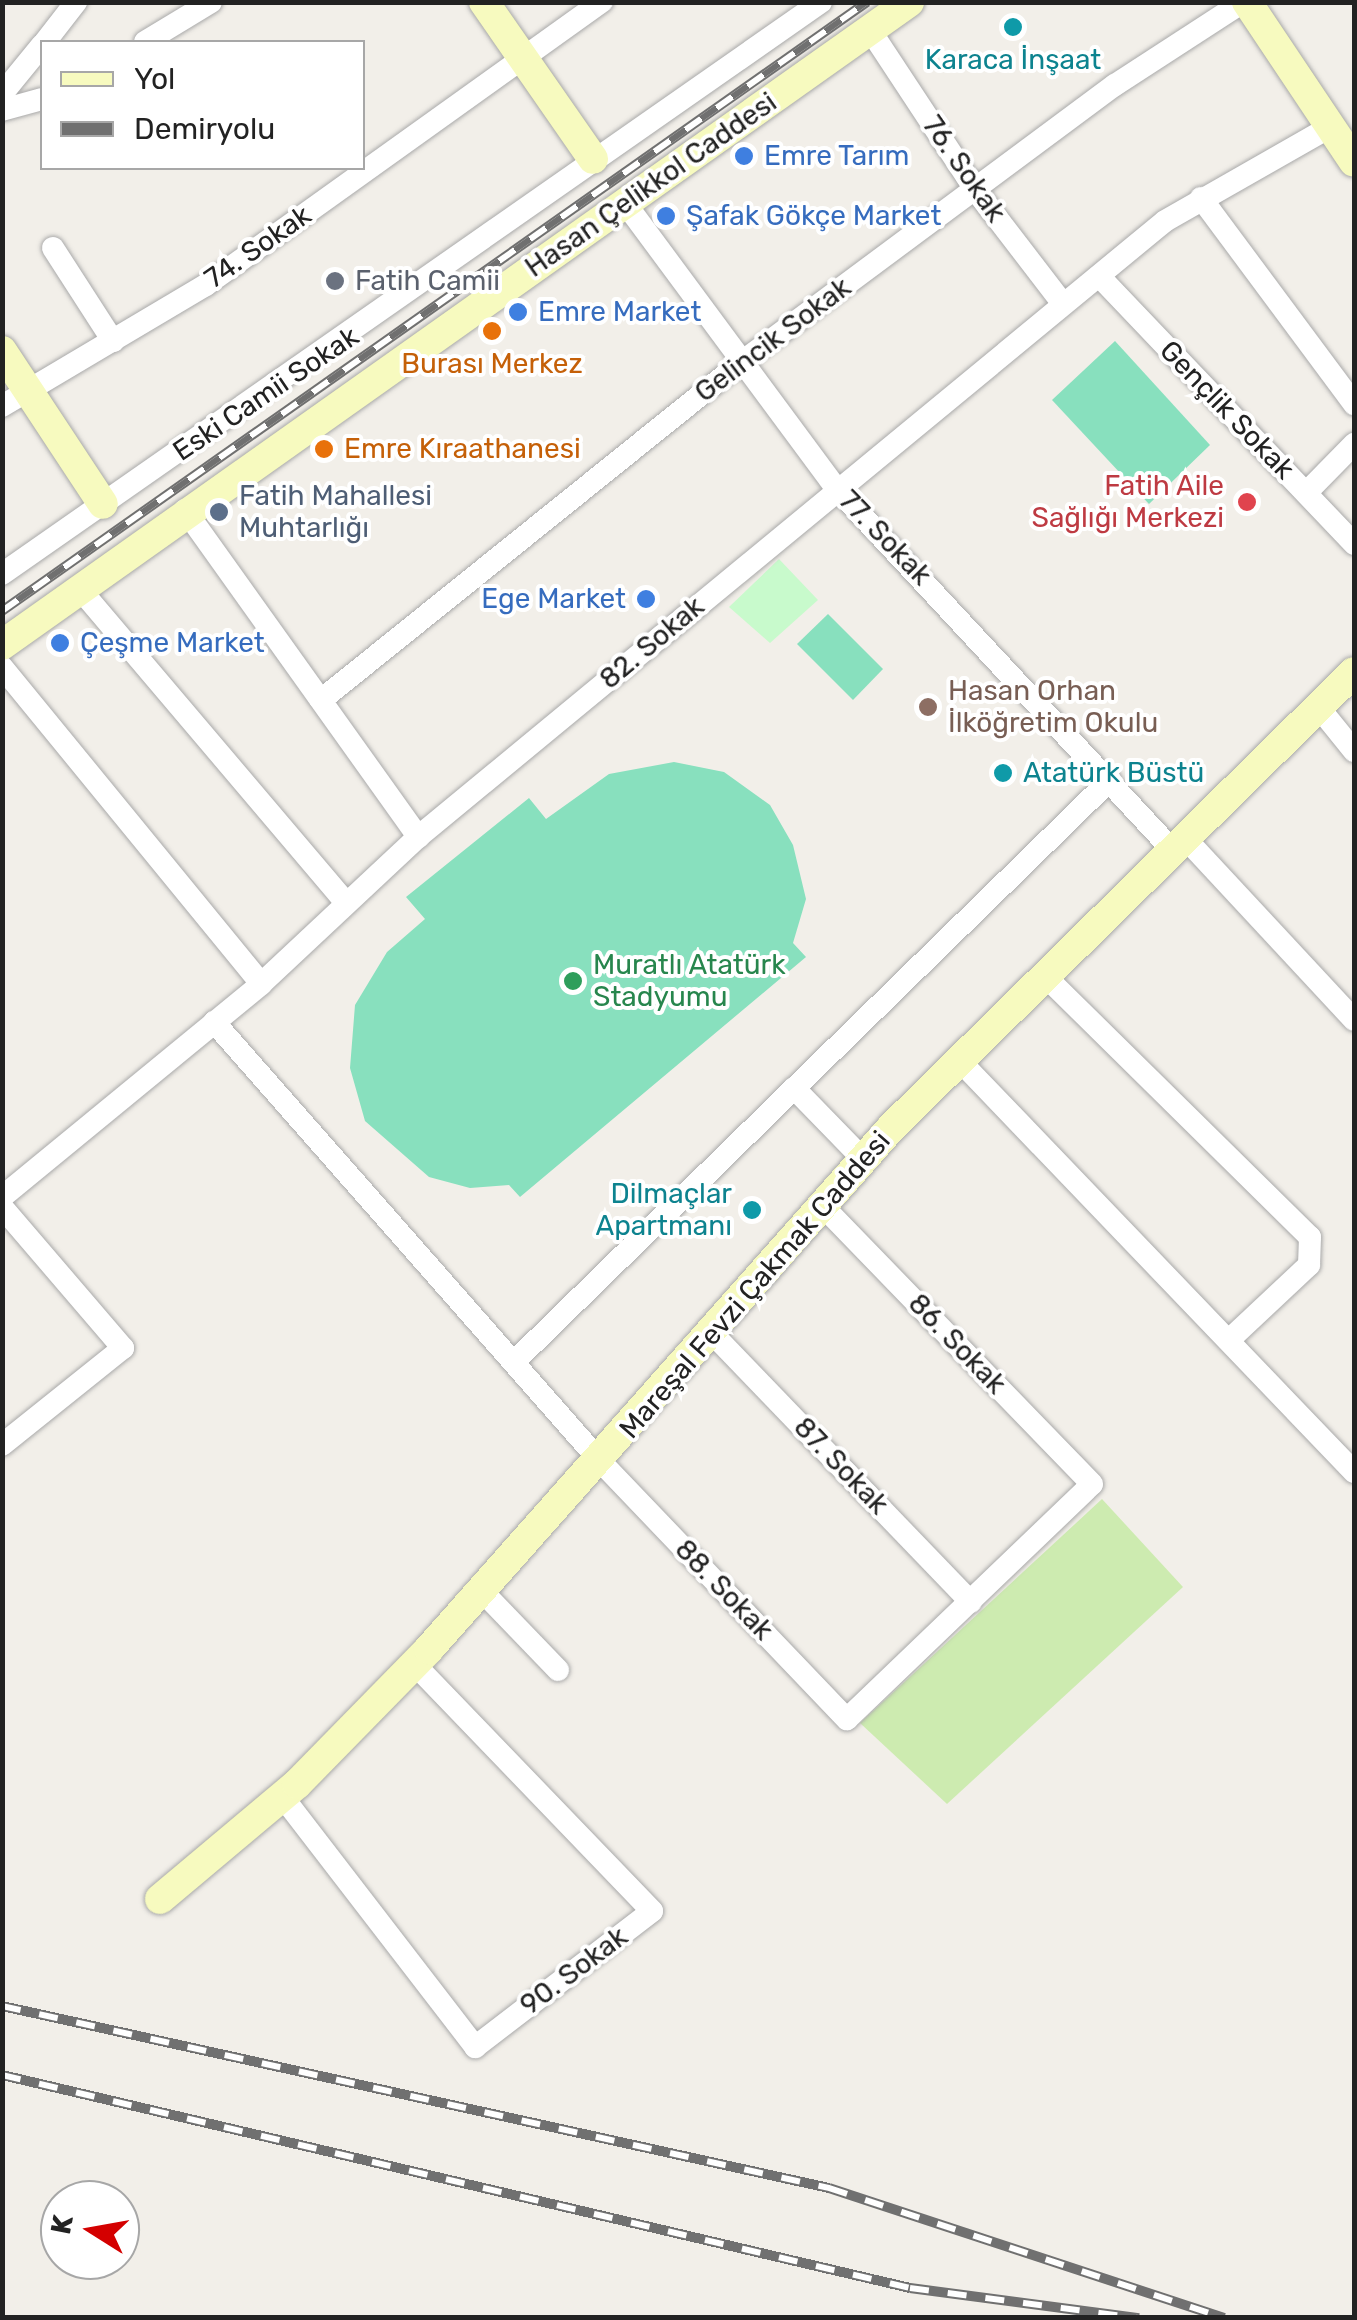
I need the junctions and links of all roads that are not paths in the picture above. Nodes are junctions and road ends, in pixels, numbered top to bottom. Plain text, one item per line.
1 (76, 2) edge
2 (212, 2) edge
3 (484, 2) edge
4 (602, 2) edge
5 (821, 2) edge
6 (909, 2) edge
7 (1245, 2) edge
8 (870, 30) junction
9 (47, 40) edge
10 (148, 40) edge
11 (40, 48) edge
12 (521, 58) junction
13 (5, 86) edge
14 (40, 100) edge
15 (2, 110) edge
16 (1344, 139) edge
17 (593, 160) junction
18 (974, 188) junction
19 (1200, 198) junction
20 (625, 203) junction
21 (53, 248) dead end
22 (1099, 276) junction
23 (1063, 304) junction
24 (112, 341) junction
25 (2, 351) edge
26 (740, 364) junction
27 (15, 399) edge
28 (1354, 404) edge
29 (1354, 444) edge
30 (838, 489) junction
31 (1306, 493) junction
32 (103, 504) junction
33 (185, 510) junction
34 (1354, 544) edge
35 (2, 574) edge
36 (79, 588) junction
37 (2, 645) edge
38 (2, 667) edge
39 (1354, 672) edge
40 (320, 700) junction
41 (1320, 709) junction
42 (1354, 750) edge
43 (1110, 780) junction
44 (418, 837) junction
45 (1178, 844) junction
46 (344, 900) junction
47 (1044, 976) junction
48 (261, 984) junction
49 (1354, 1020) edge
50 (214, 1022) junction
51 (958, 1059) junction
52 (794, 1088) junction
53 (864, 1159) junction
54 (2, 1197) edge
55 (822, 1204) junction
56 (6, 1220) edge
57 (710, 1331) junction
58 (1229, 1340) junction
59 (514, 1362) junction
60 (2, 1445) edge
61 (601, 1462) junction
62 (1354, 1472) edge
63 (481, 1590) junction
64 (971, 1602) junction
65 (414, 1664) junction
66 (558, 1670) dead end
67 (282, 1796) junction
68 (160, 1899) dead end

1 - 9 street
2 - 10 street
3 - 12 street
4 - 12 street, 74. Sokak
5 - 17 street, Eski Camii Sokak
6 - 8 street, Hasan Çelikkol Caddesi
7 - 16 street
7 - 18 street, Gelincik Sokak
8 - 18 street, 76. Sokak
8 - 20 street, Hasan Çelikkol Caddesi
11 - 13 street
12 - 17 street
12 - 24 street, 74. Sokak
14 - 15 street
16 - 19 street, 82. Sokak
17 - 32 street, Eski Camii Sokak
18 - 23 street, 76. Sokak
18 - 26 street, Gelincik Sokak
19 - 22 street, 82. Sokak
19 - 28 street
20 - 26 street, 77. Sokak
20 - 33 street, Hasan Çelikkol Caddesi
21 - 24 street
22 - 23 street, 82. Sokak
22 - 31 street, Gençlik Sokak
23 - 30 street, 82. Sokak
24 - 27 street, 74. Sokak
25 - 27 street
26 - 30 street, 77. Sokak
26 - 40 street, Gelincik Sokak
27 - 32 street
29 - 31 street
30 - 43 street, 77. Sokak
30 - 44 street, 82. Sokak
31 - 34 street, Gençlik Sokak
32 - 35 street, Eski Camii Sokak
33 - 36 street, Hasan Çelikkol Caddesi
33 - 40 street
36 - 37 street, Hasan Çelikkol Caddesi
36 - 46 street
38 - 48 street
39 - 41 street, Mareşal Fevzi Çakmak Caddesi
40 - 44 street
41 - 42 street
41 - 45 street, Mareşal Fevzi Çakmak Caddesi
43 - 45 street, 77. Sokak
43 - 52 street
44 - 46 street, 82. Sokak
45 - 47 street, Mareşal Fevzi Çakmak Caddesi
45 - 49 street, 77. Sokak
46 - 48 street, 82. Sokak
47 - 51 street, Mareşal Fevzi Çakmak Caddesi
47 - 58 street
48 - 50 street, 82. Sokak
50 - 54 street, 82. Sokak
50 - 59 street, 88. Sokak
51 - 53 street, Mareşal Fevzi Çakmak Caddesi
51 - 58 street
52 - 53 street
52 - 59 street
53 - 55 street, Mareşal Fevzi Çakmak Caddesi
55 - 57 street, Mareşal Fevzi Çakmak Caddesi
55 - 64 street, 86. Sokak
56 - 60 street
57 - 61 street, Mareşal Fevzi Çakmak Caddesi
57 - 64 street, 87. Sokak
58 - 62 street
59 - 61 street, 88. Sokak
61 - 63 street, Mareşal Fevzi Çakmak Caddesi
61 - 64 street, 88. Sokak
63 - 65 street, Mareşal Fevzi Çakmak Caddesi
63 - 66 street
65 - 67 street, Mareşal Fevzi Çakmak Caddesi
65 - 67 street, 90. Sokak
67 - 68 street, Mareşal Fevzi Çakmak Caddesi

